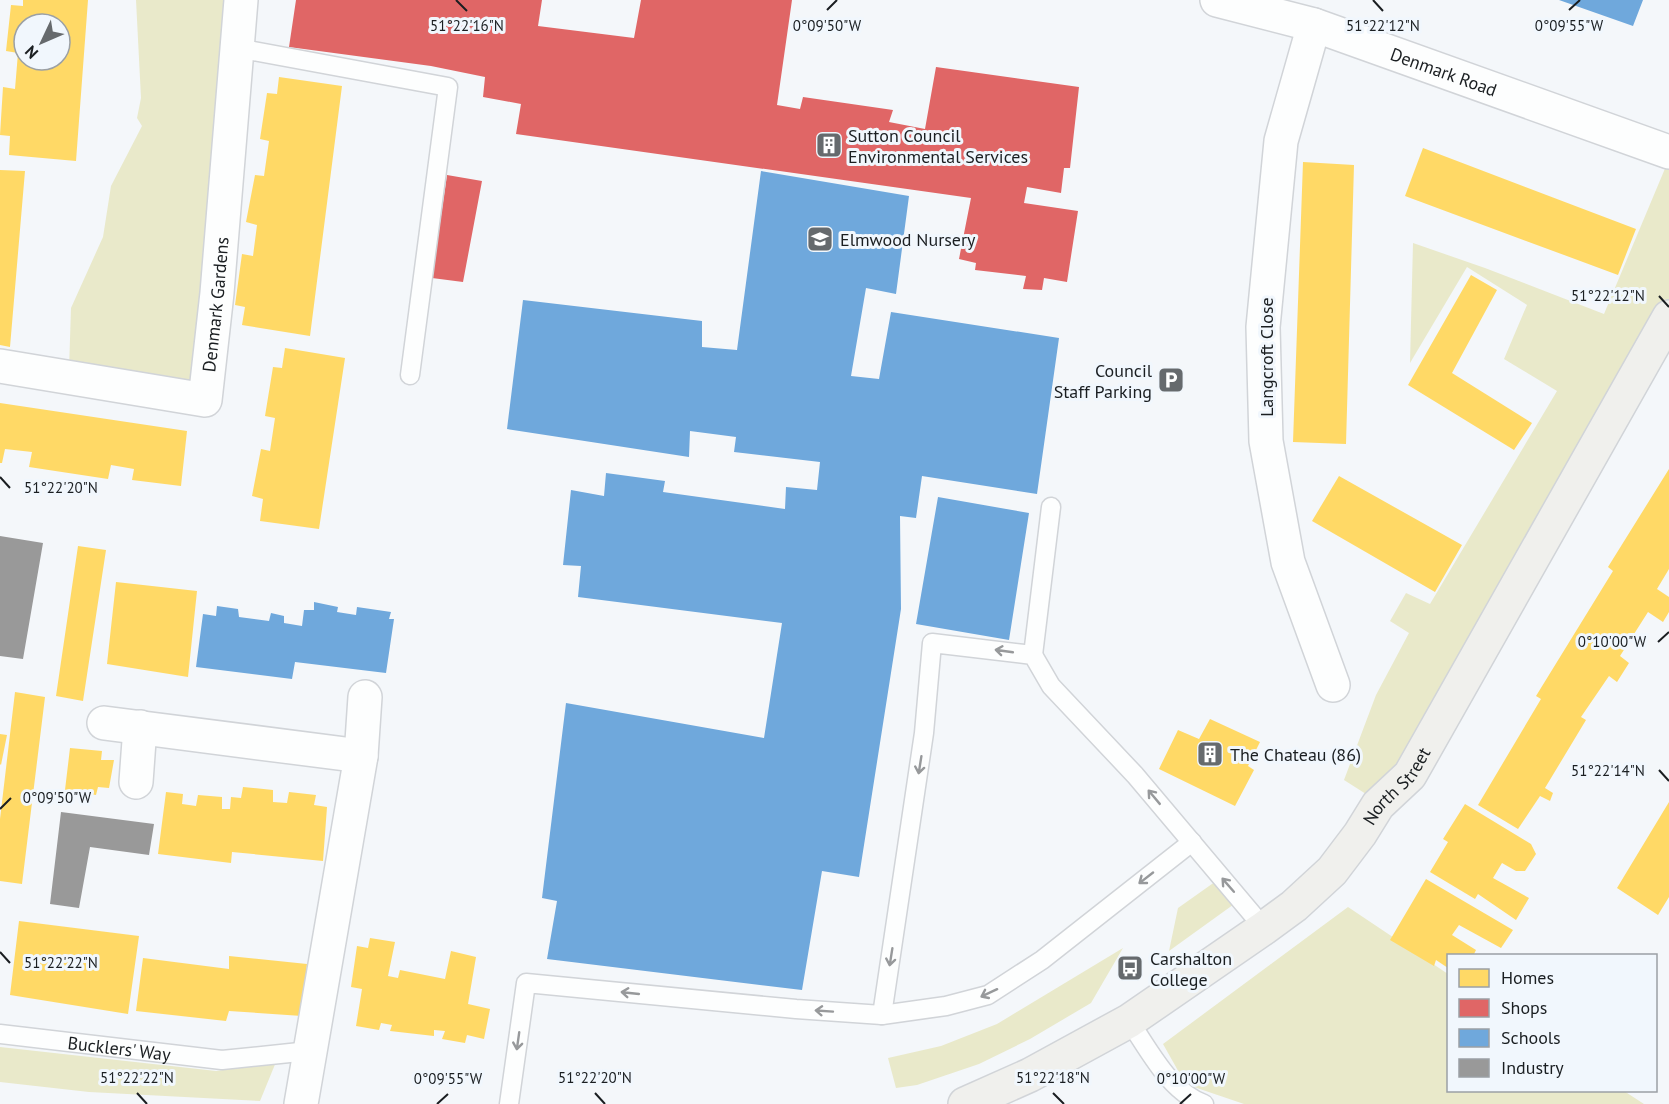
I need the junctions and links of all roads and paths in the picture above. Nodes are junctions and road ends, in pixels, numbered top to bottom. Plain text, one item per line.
1 (241, 0) edge
2 (1217, 0) edge
3 (1314, 25) junction
4 (237, 48) junction
5 (1669, 152) edge
6 (1669, 316) edge
7 (0, 366) edge
8 (410, 375) dead end
9 (1051, 507) dead end
10 (1033, 655) junction
11 (1333, 685) dead end
12 (365, 697) dead end
13 (104, 723) dead end
14 (140, 727) junction
15 (361, 756) junction
16 (136, 782) dead end
17 (1192, 842) junction
18 (1264, 928) junction
19 (882, 1015) junction
20 (1129, 1021) junction
21 (0, 1034) edge
22 (309, 1051) junction
23 (302, 1104) edge
24 (509, 1104) edge
25 (965, 1104) edge
26 (1204, 1104) edge

1 - 4 street, Denmark Gardens
2 - 3 street, Denmark Road
3 - 5 street, Denmark Road
3 - 11 street, Langcroft Close
4 - 7 street, Denmark Gardens
4 - 8 lane
6 - 18 main road, North Street
9 - 10 lane
17 -> 10 lane
10 -> 19 lane
12 - 15 street
13 - 14 street
14 - 15 street
14 - 16 street
15 - 22 street
18 -> 17 lane
17 -> 19 lane
18 - 20 main road, North Street
19 -> 24 lane
20 - 25 main road, North Street
20 - 26 lane
21 - 22 lane, Bucklers' Way
22 - 23 street

